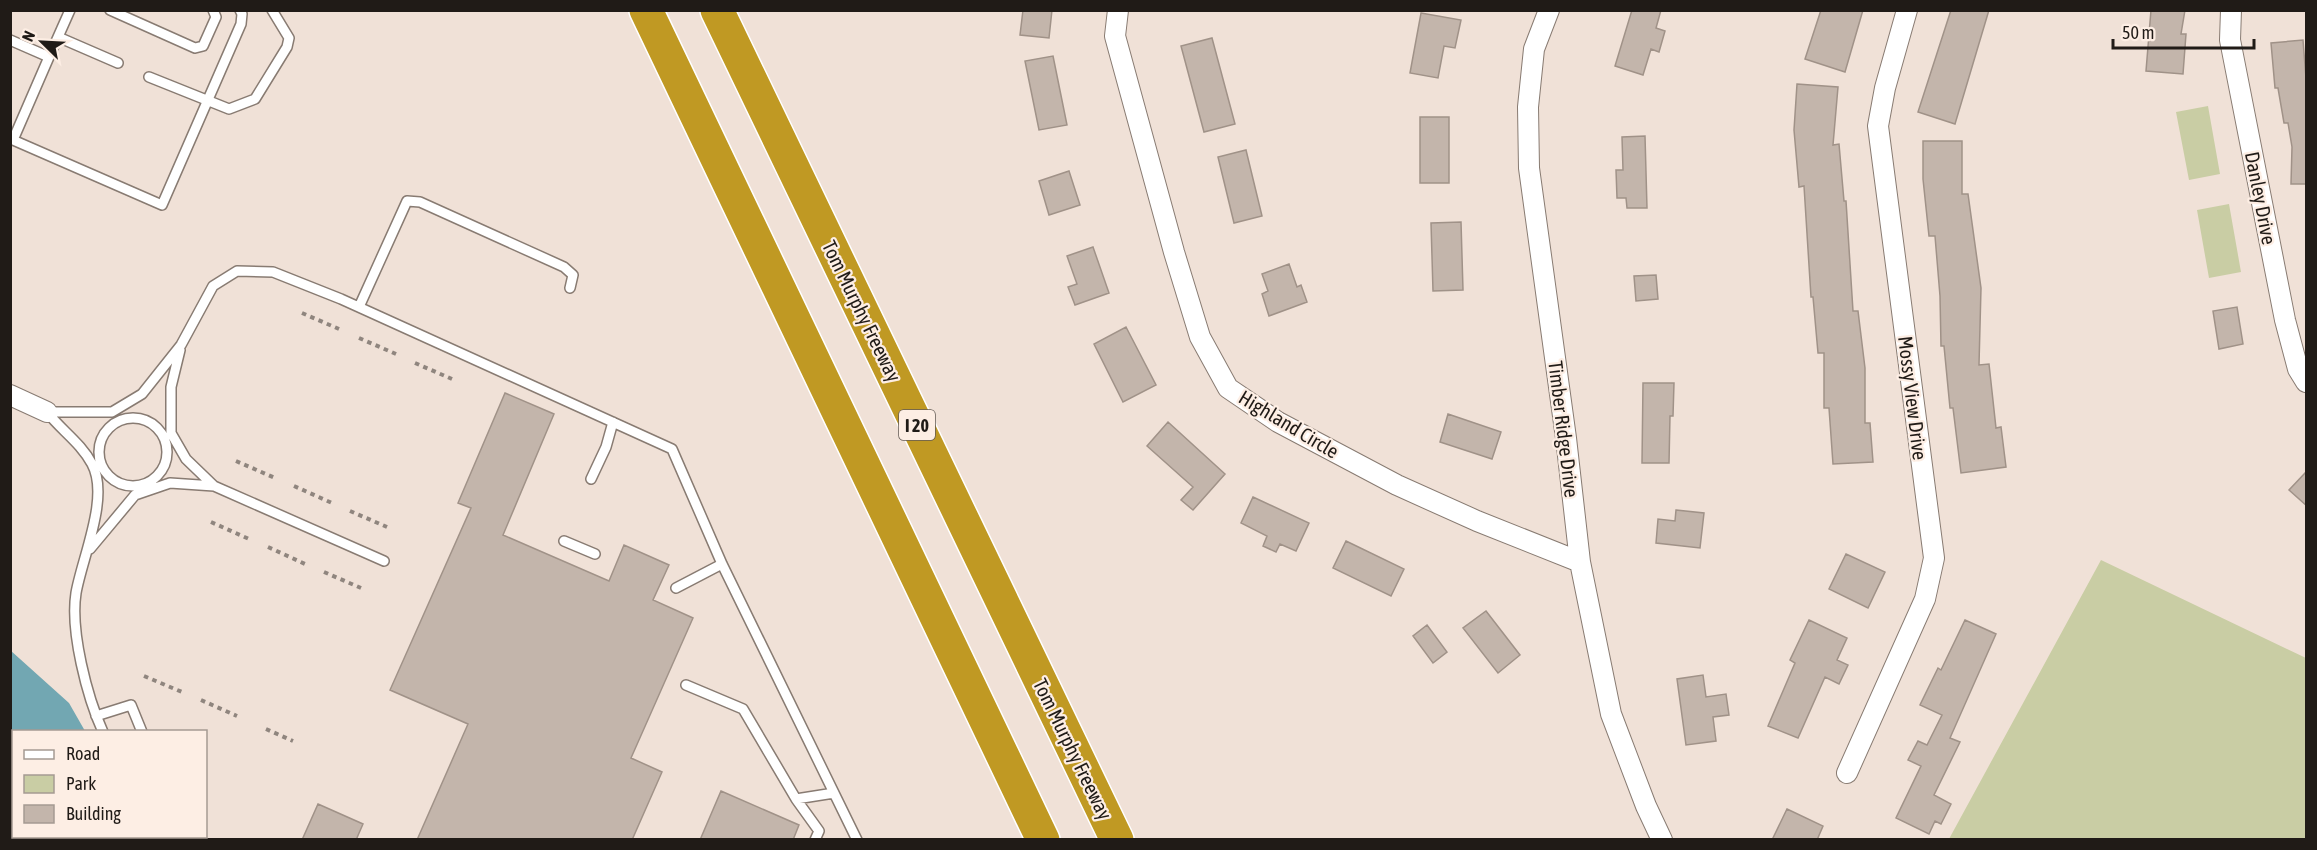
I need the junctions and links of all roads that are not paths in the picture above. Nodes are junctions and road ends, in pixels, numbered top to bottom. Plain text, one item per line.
1 (70, 10) edge
2 (110, 10) edge
3 (213, 10) edge
4 (240, 10) edge
5 (272, 10) edge
6 (635, 10) edge
7 (646, 10) edge
8 (717, 10) edge
9 (1118, 10) edge
10 (1548, 10) edge
11 (1907, 10) edge
12 (2231, 10) edge
13 (58, 37) junction
14 (10, 40) edge
15 (49, 57) junction
16 (118, 63) dead end
17 (149, 77) dead end
18 (207, 102) junction
19 (692, 108) junction
20 (570, 288) dead end
21 (359, 307) junction
22 (181, 345) junction
23 (2307, 382) edge
24 (10, 395) edge
25 (118, 408) junction
26 (47, 412) junction
27 (135, 418) junction
28 (613, 422) junction
29 (110, 427) junction
30 (159, 429) junction
31 (171, 433) junction
32 (99, 449) junction
33 (168, 451) junction
34 (93, 465) junction
35 (104, 470) junction
36 (160, 472) junction
37 (591, 479) dead end
38 (132, 486) junction
39 (214, 486) junction
40 (150, 490) junction
41 (564, 540) dead end
42 (88, 551) junction
43 (595, 554) dead end
44 (384, 561) dead end
45 (1580, 562) junction
46 (722, 564) junction
47 (676, 588) dead end
48 (686, 686) dead end
49 (96, 716) junction
50 (102, 730) edge
51 (141, 730) edge
52 (1847, 773) dead end
53 (834, 794) junction
54 (796, 799) junction
55 (815, 840) edge
56 (857, 840) edge
57 (1042, 840) edge
58 (1117, 840) edge
59 (1662, 840) edge

1 - 13 lane
2 - 3 lane
4 - 18 lane
5 - 18 lane
6 - 19 highway
7 - 19 highway
8 - 58 highway, Tom Murphy Freeway / I 20
9 - 45 street, Highland Circle
10 - 45 street, Timber Ridge Drive
11 - 52 street, Mossy View Drive
12 - 23 street, Danley Drive
13 - 15 lane
13 - 16 lane
14 - 15 lane
15 - 18 lane
17 - 18 lane
19 - 57 highway
20 - 21 lane
21 - 22 lane
21 - 28 lane
22 - 25 lane
22 - 31 lane
24 - 26 street
25 - 26 lane
25 - 27 lane
25 - 29 lane
26 - 34 lane
27 - 29 lane
27 - 30 lane
28 - 37 lane
28 - 46 lane
29 - 32 lane
30 - 31 lane
30 - 33 lane
31 - 33 lane
31 - 39 lane
32 - 34 lane
32 - 35 lane
33 - 36 lane
34 - 35 lane
34 - 42 lane
35 - 38 lane
36 - 38 lane
36 - 40 lane
38 - 40 lane
39 - 40 lane
39 - 44 lane
40 - 42 lane
41 - 43 lane
42 - 49 lane
45 - 59 street, Timber Ridge Drive
46 - 47 lane
46 - 53 lane
48 - 54 lane
49 - 50 lane
49 - 51 lane
53 - 54 lane
53 - 56 lane
54 - 55 lane

